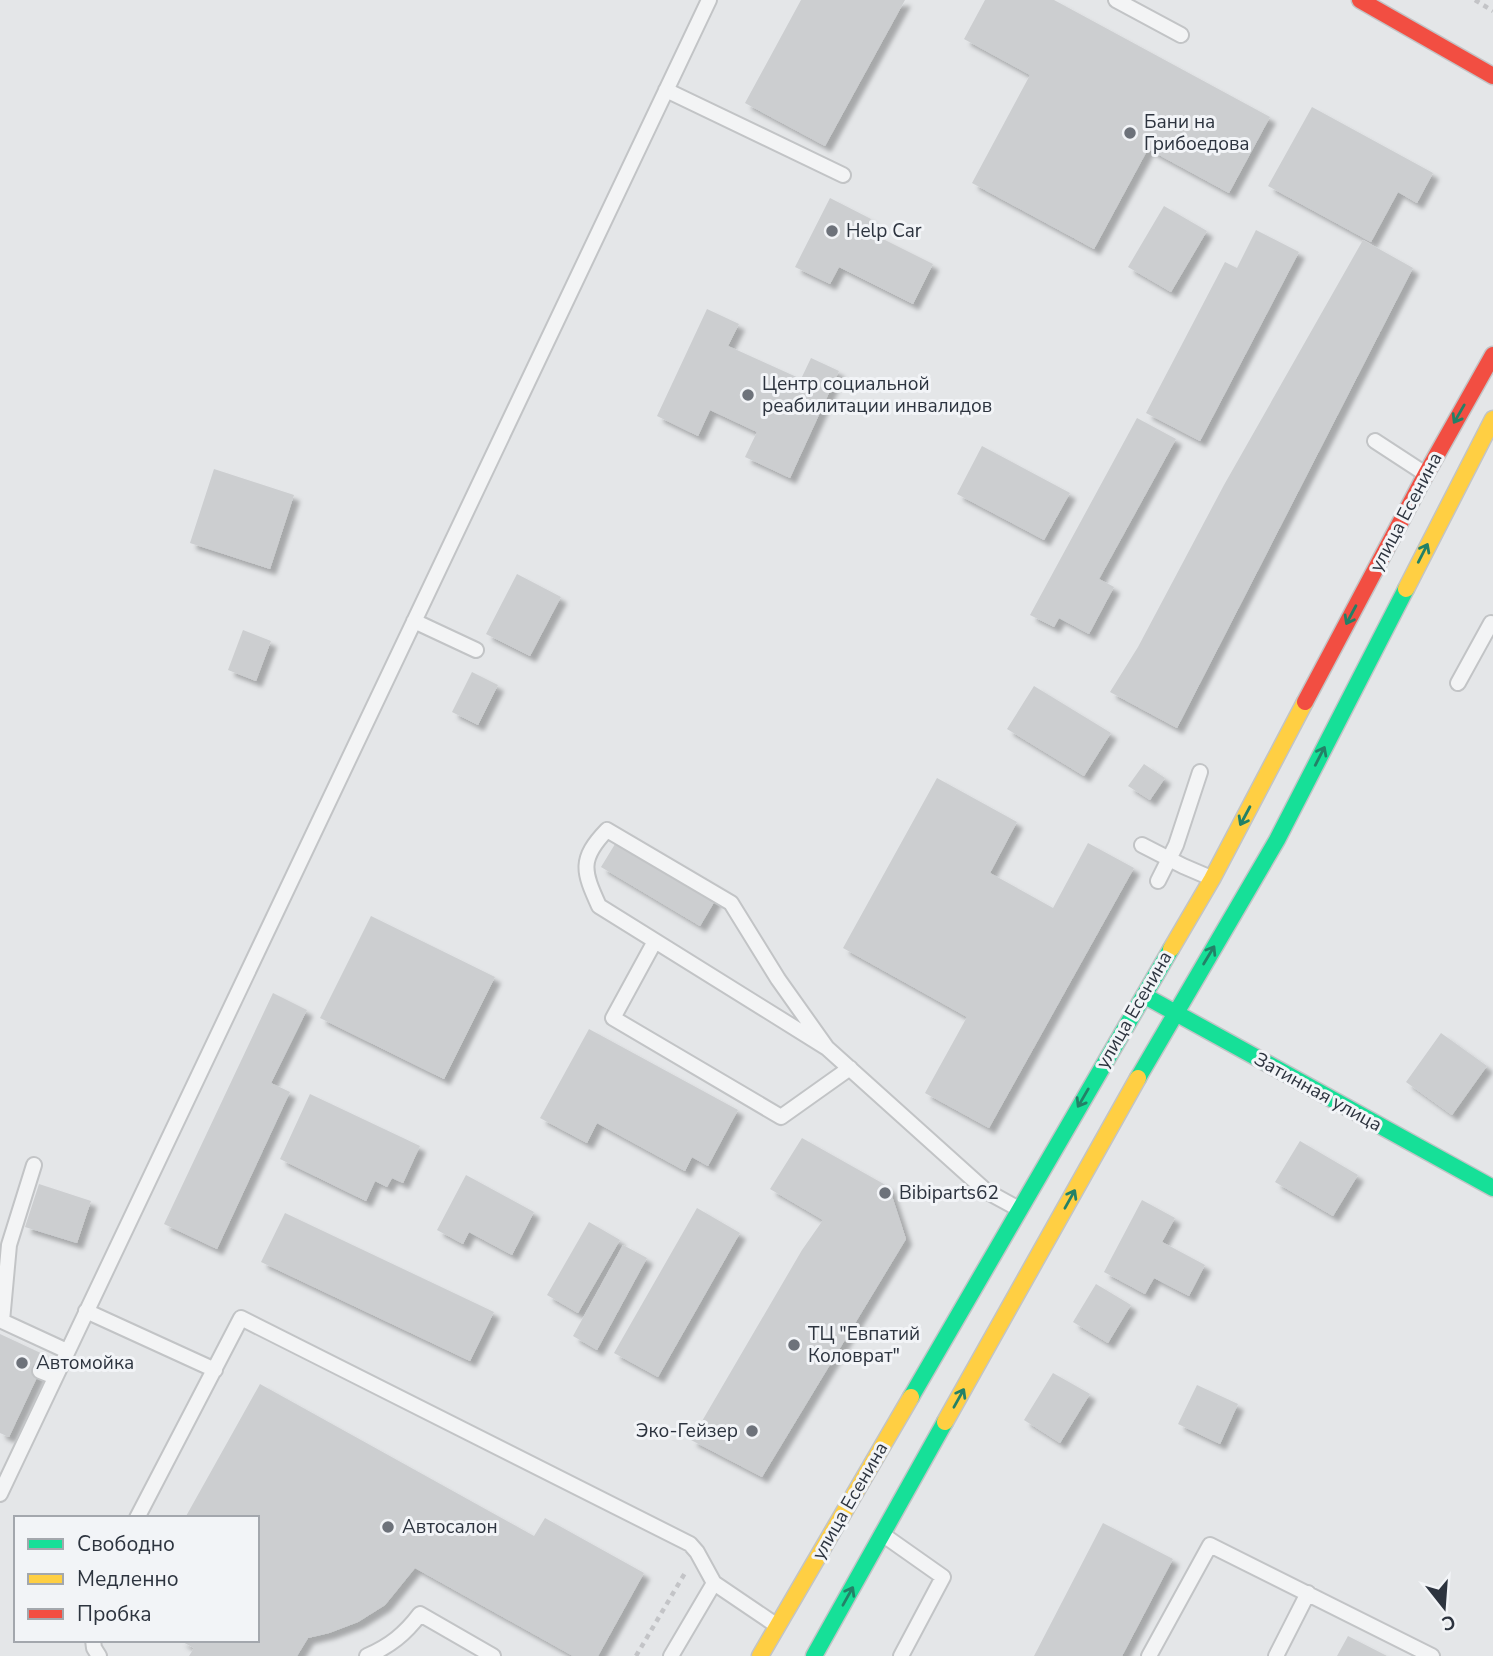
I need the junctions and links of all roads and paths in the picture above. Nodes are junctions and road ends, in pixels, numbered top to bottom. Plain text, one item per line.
1 (709, 0) edge
2 (1116, 0) edge
3 (1360, 0) edge
4 (1475, 0) edge
5 (1493, 11) edge
6 (1181, 35) dead end
7 (1493, 76) edge
8 (666, 90) junction
9 (843, 175) dead end
10 (1493, 355) edge
11 (1491, 428) edge
12 (1375, 441) dead end
13 (1426, 474) junction
14 (414, 621) junction
15 (1492, 622) edge
16 (476, 650) dead end
17 (1458, 683) dead end
18 (1200, 772) dead end
19 (1142, 845) dead end
20 (1170, 859) junction
21 (1212, 879) junction
22 (1158, 881) dead end
23 (655, 941) junction
24 (1143, 995) junction
25 (1174, 1013) junction
26 (827, 1048) junction
27 (850, 1069) junction
28 (34, 1165) dead end
29 (1493, 1188) edge
30 (1019, 1209) junction
31 (86, 1311) junction
32 (1, 1321) edge
33 (67, 1351) junction
34 (215, 1370) junction
35 (40, 1371) dead end
36 (55, 1377) junction
37 (0, 1494) edge
38 (138, 1516) edge
39 (882, 1534) junction
40 (697, 1552) junction
41 (714, 1583) junction
42 (1308, 1593) junction
43 (777, 1625) junction
44 (367, 1656) edge
45 (494, 1656) edge
46 (636, 1656) edge
47 (671, 1656) edge
48 (760, 1656) edge
49 (814, 1656) edge
50 (901, 1656) edge
51 (1149, 1656) edge
52 (1276, 1656) edge
53 (1431, 1656) edge

1 - 8 lane
2 - 6 lane
3 - 7 main road
4 - 5 path
8 - 9 lane
8 - 14 lane
10 -> 13 main road, улица Есенина
25 -> 11 main road, улица Есенина
12 - 13 lane
13 -> 21 main road, улица Есенина
14 - 16 lane
14 - 31 lane
15 - 17 lane
18 - 20 lane
19 - 20 lane
20 - 21 lane
20 - 22 lane
21 - 24 main road, улица Есенина
23 - 26 lane
23 - 26 lane
23 - 27 lane
24 - 25 main road, Затинная улица
24 -> 30 main road, улица Есенина
25 - 29 main road, Затинная улица
39 -> 25 main road, улица Есенина
26 - 27 lane
27 - 30 lane
28 - 32 lane
30 - 43 main road, улица Есенина
31 - 33 lane
31 - 34 lane
32 - 33 lane
33 - 36 lane
34 - 38 lane
34 - 40 lane
35 - 36 lane
36 - 37 lane
49 -> 39 main road, улица Есенина
39 - 50 lane
40 - 41 lane
40 - 46 path
41 - 43 lane
41 - 47 lane
42 - 51 lane
42 - 52 lane
42 - 53 lane
43 - 48 main road, улица Есенина
44 - 45 lane

